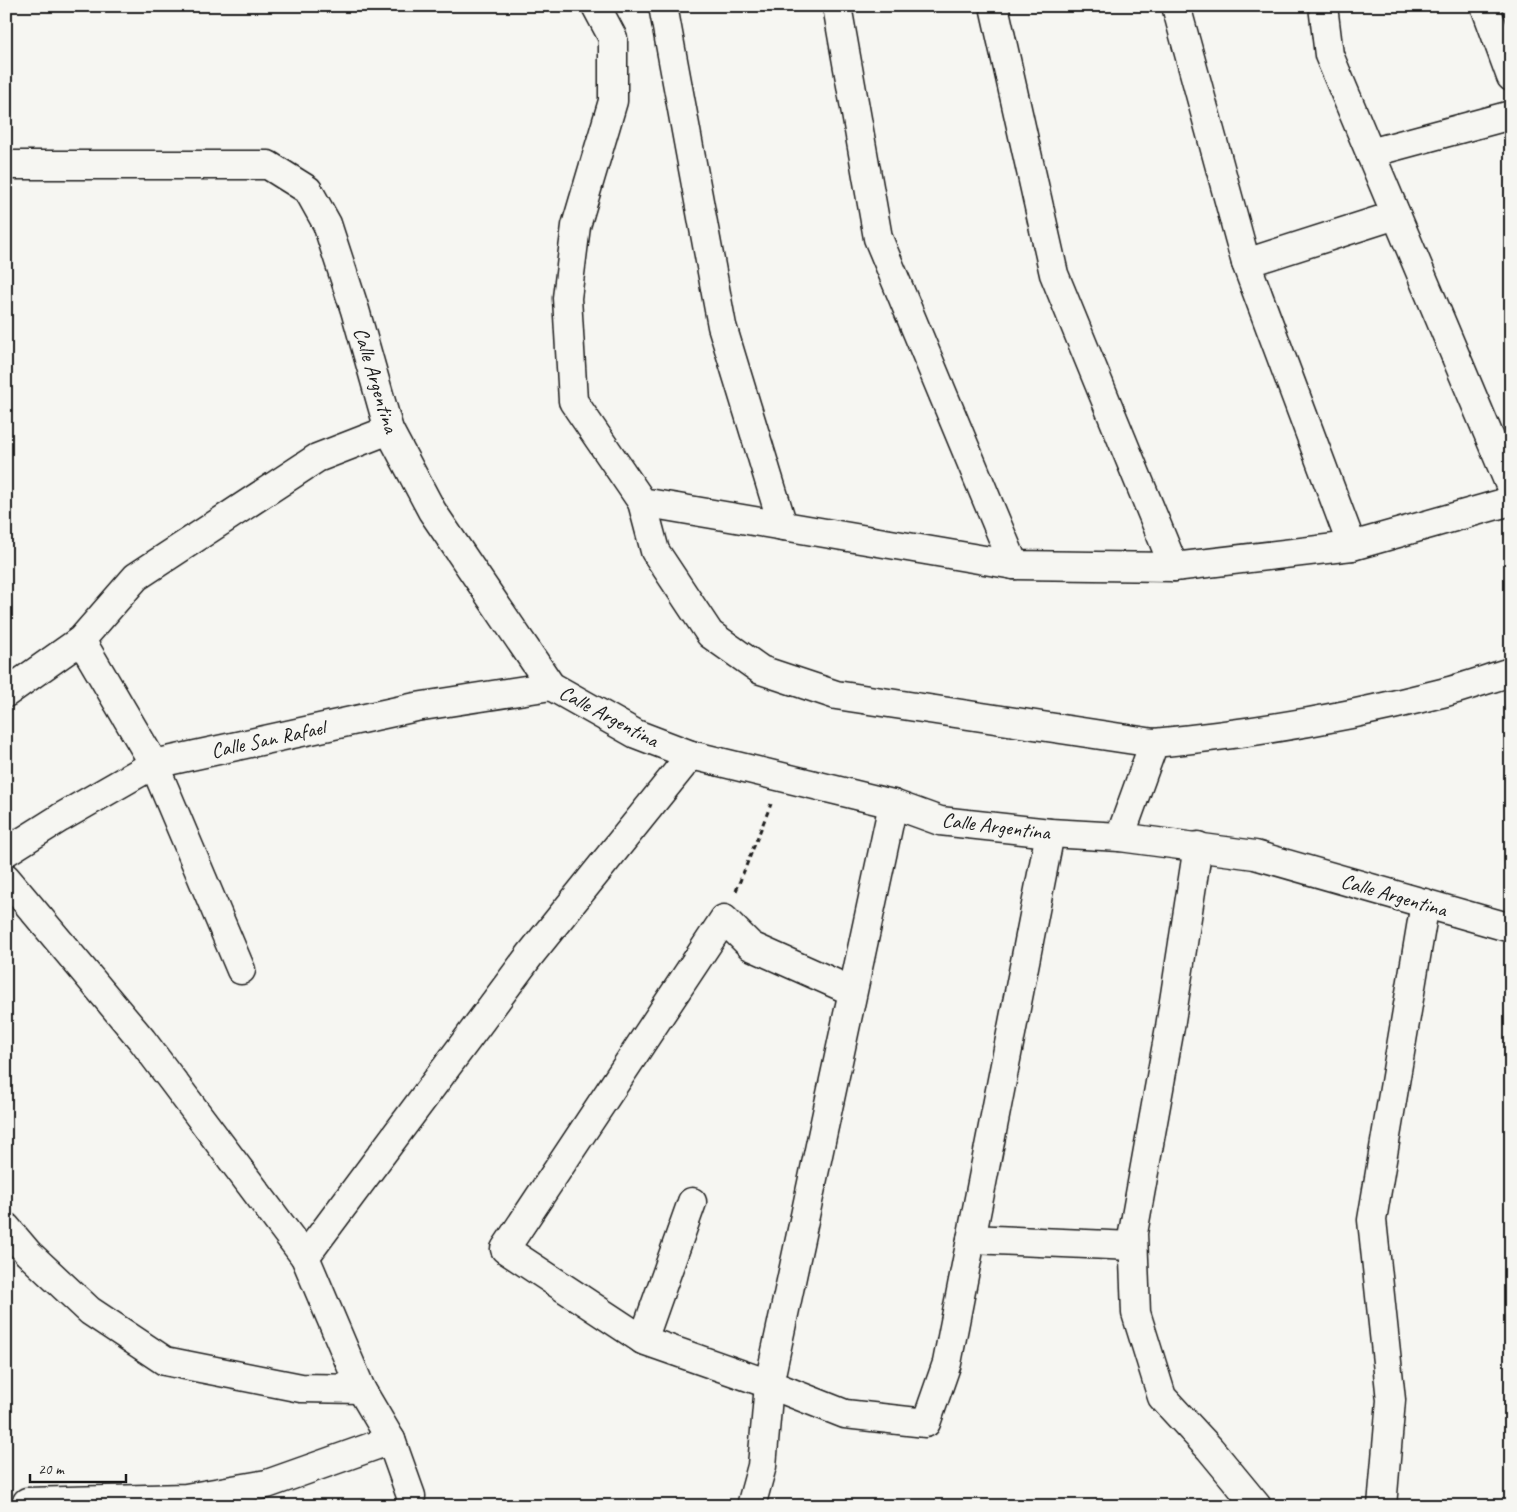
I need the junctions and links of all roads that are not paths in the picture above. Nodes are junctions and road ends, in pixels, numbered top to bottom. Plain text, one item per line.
1 (596, 6) edge
2 (663, 6) edge
3 (837, 6) edge
4 (994, 6) edge
5 (1176, 6) edge
6 (1323, 6) edge
7 (1485, 6) edge
8 (1511, 77) edge
9 (1511, 115) edge
10 (1370, 153) junction
11 (6, 165) edge
12 (1396, 215) junction
13 (1246, 263) junction
14 (389, 430) junction
15 (1511, 488) edge
16 (1511, 501) edge
17 (642, 502) junction
18 (783, 526) junction
19 (1352, 546) junction
20 (1014, 564) junction
21 (1174, 567) junction
22 (81, 640) junction
23 (1511, 672) edge
24 (551, 686) junction
25 (6, 693) edge
26 (1154, 743) junction
27 (691, 755) junction
28 (154, 764) junction
29 (893, 804) junction
30 (1050, 833) junction
31 (1120, 837) junction
32 (1198, 846) junction
33 (6, 852) edge
34 (6, 878) edge
35 (1425, 903) junction
36 (1511, 928) edge
37 (241, 970) dead end
38 (852, 991) junction
39 (692, 1202) dead end
40 (6, 1227) edge
41 (971, 1240) junction
42 (1133, 1246) junction
43 (305, 1257) junction
44 (643, 1340) junction
45 (769, 1384) junction
46 (361, 1389) junction
47 (391, 1440) junction
48 (26, 1502) dead end
49 (410, 1506) edge
50 (751, 1506) edge
51 (1257, 1506) edge
52 (1382, 1506) edge

1 - 17 street
2 - 18 street
3 - 20 street
4 - 21 street
5 - 13 street
6 - 10 street
7 - 8 street
9 - 10 street
10 - 12 street
11 - 14 street, Calle Argentina
12 - 13 street
12 - 15 street
13 - 19 street
14 - 22 street
14 - 24 street, Calle Argentina
16 - 19 street
17 - 18 street
17 - 26 street
18 - 20 street
19 - 21 street
20 - 21 street
22 - 25 street
22 - 28 street
23 - 26 street
24 - 27 street, Calle Argentina
24 - 28 street, Calle San Rafael
26 - 31 street
27 - 29 street, Calle Argentina
27 - 43 street
28 - 33 street, Calle San Rafael
28 - 37 street
29 - 30 street, Calle Argentina
29 - 38 street
30 - 31 street, Calle Argentina
30 - 41 street
31 - 32 street, Calle Argentina
32 - 35 street, Calle Argentina
32 - 42 street
34 - 43 street
35 - 36 street, Calle Argentina
35 - 52 street
38 - 44 street
38 - 45 street
39 - 44 street
40 - 46 street
41 - 42 street
41 - 45 street
42 - 51 street
43 - 46 street
44 - 45 street
45 - 50 street
46 - 47 street
47 - 48 street
47 - 49 street

